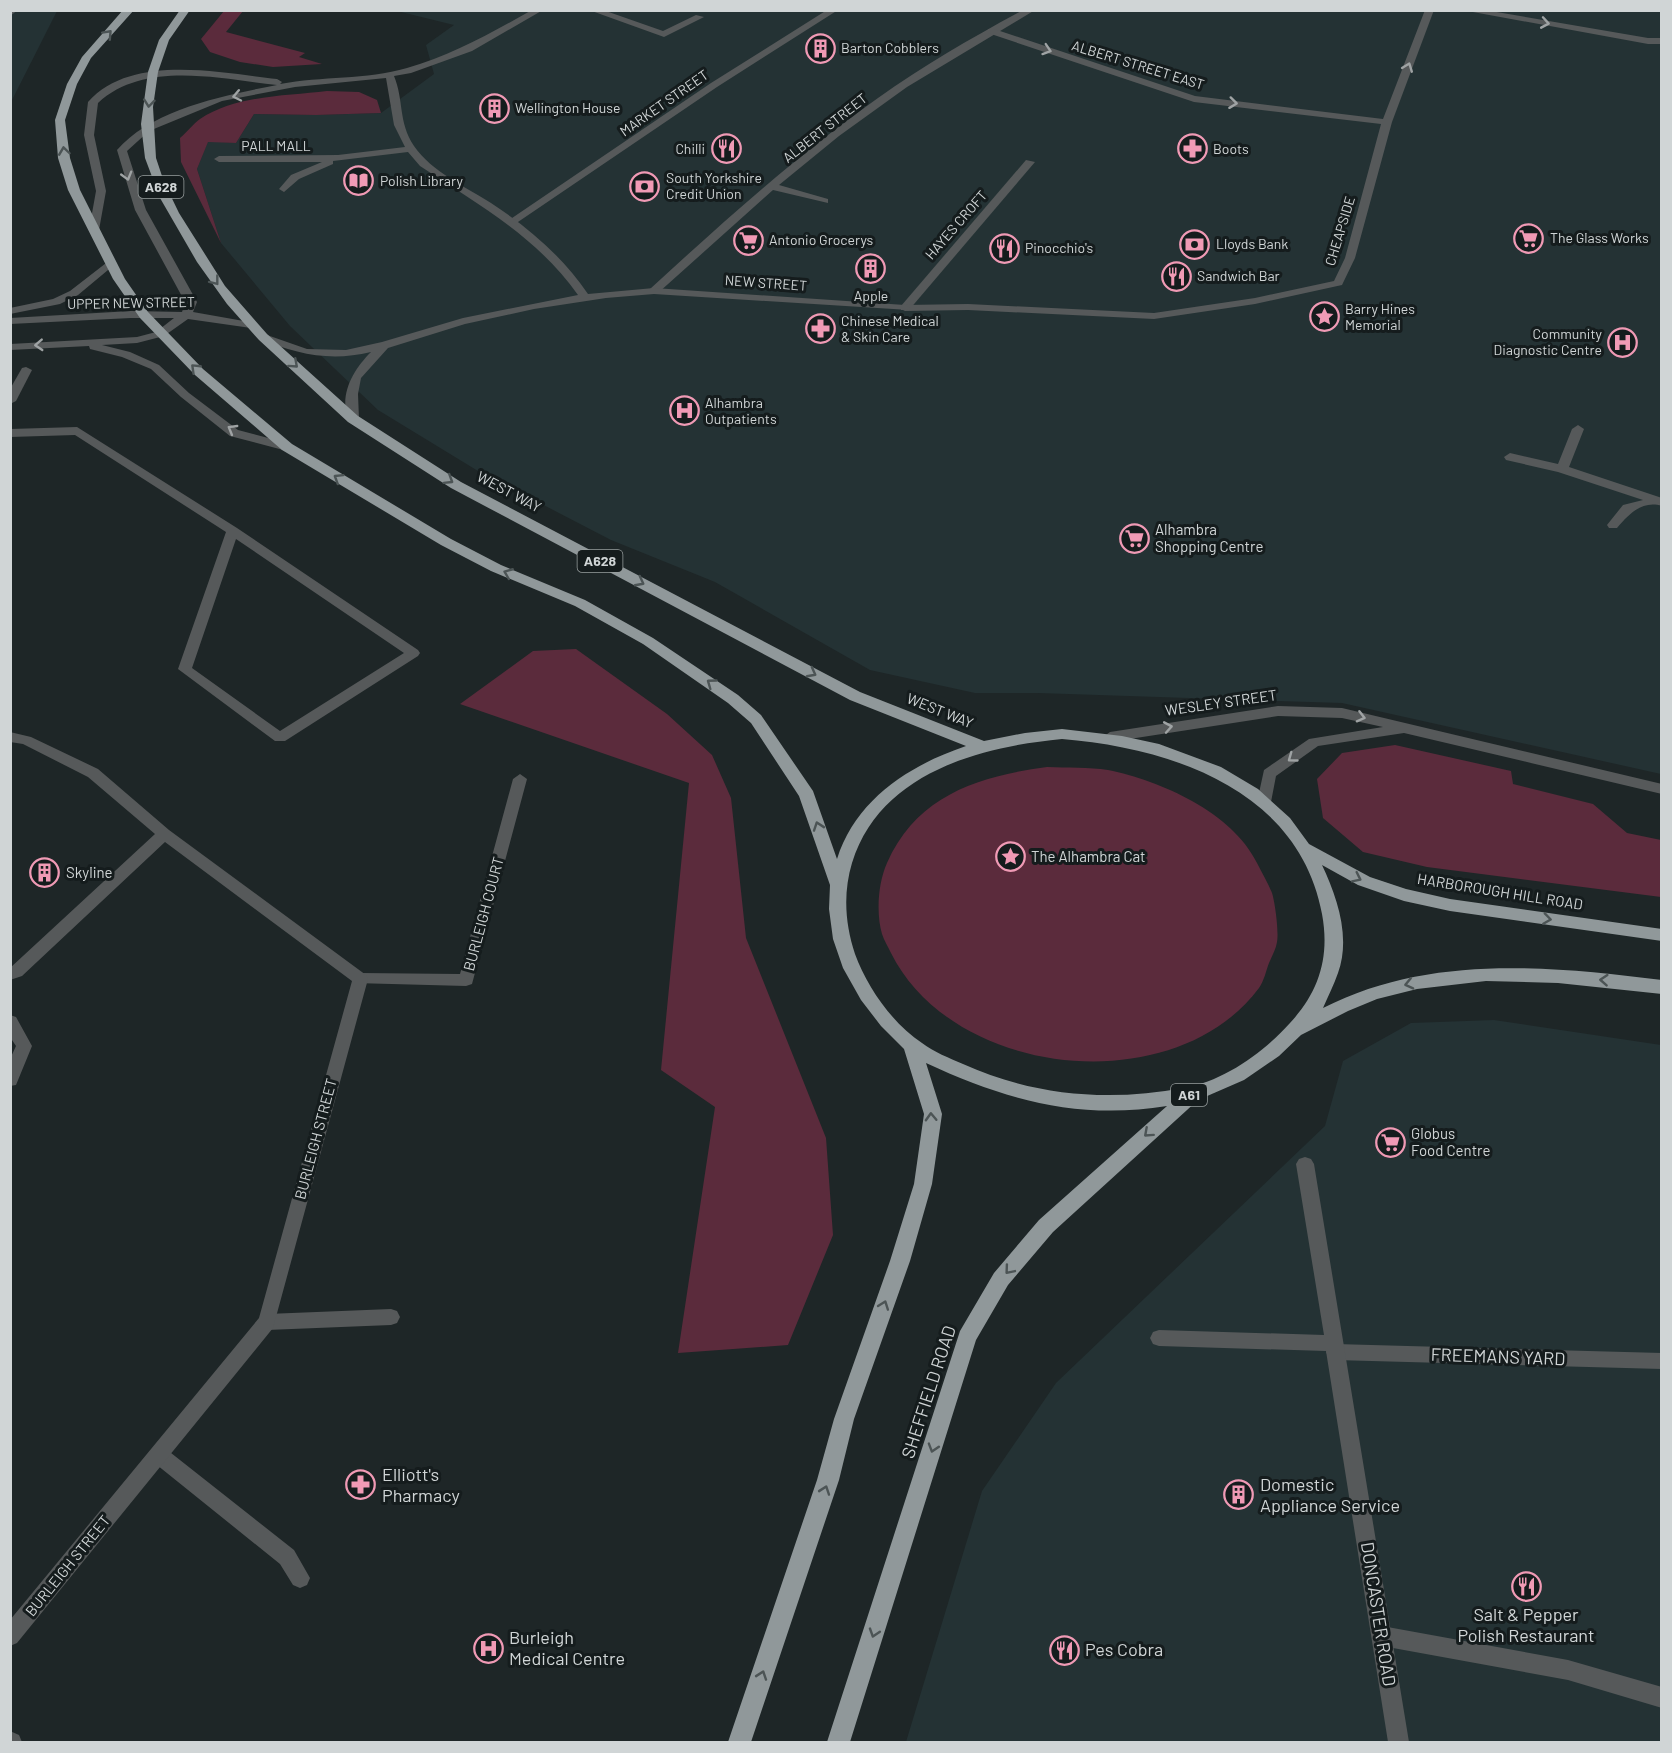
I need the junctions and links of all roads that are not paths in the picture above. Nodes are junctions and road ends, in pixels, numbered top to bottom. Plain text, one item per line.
1 (14, 10) edge
2 (129, 10) edge
3 (185, 10) edge
4 (539, 10) edge
5 (593, 10) edge
6 (834, 10) edge
7 (1031, 10) edge
8 (1430, 10) edge
9 (1466, 10) edge
10 (10, 13) edge
11 (699, 17) dead end
12 (991, 31) junction
13 (1662, 41) edge
14 (152, 74) junction
15 (389, 75) junction
16 (295, 84) junction
17 (1387, 122) junction
18 (146, 129) junction
19 (409, 149) junction
20 (219, 159) dead end
21 (334, 159) junction
22 (1030, 162) dead end
23 (773, 187) junction
24 (284, 189) dead end
25 (824, 201) dead end
26 (511, 222) junction
27 (94, 230) junction
28 (110, 263) junction
29 (654, 291) junction
30 (585, 297) junction
31 (905, 308) junction
32 (10, 311) edge
33 (144, 315) junction
34 (186, 315) junction
35 (1154, 316) joint
36 (10, 321) edge
37 (250, 325) junction
38 (160, 334) junction
39 (264, 337) junction
40 (77, 344) junction
41 (10, 347) edge
42 (383, 347) junction
43 (26, 370) dead end
44 (10, 402) edge
45 (353, 419) junction
46 (1578, 429) dead end
47 (10, 433) edge
48 (287, 447) junction
49 (1510, 457) dead end
50 (1562, 469) junction
51 (1659, 501) edge
52 (1613, 525) dead end
53 (233, 531) junction
54 (1407, 729) junction
55 (10, 736) edge
56 (1110, 737) junction
57 (981, 746) junction
58 (520, 779) dead end
59 (1662, 789) edge
60 (1264, 802) junction
61 (164, 834) junction
62 (1307, 848) junction
63 (837, 882) junction
64 (1662, 935) edge
65 (10, 974) edge
66 (360, 979) junction
67 (1662, 987) edge
68 (10, 1021) edge
69 (1300, 1028) junction
70 (912, 1046) junction
71 (10, 1080) edge
72 (1191, 1094) junction
73 (1305, 1164) dead end
74 (391, 1317) dead end
75 (267, 1322) junction
76 (1159, 1338) dead end
77 (1335, 1348) junction
78 (1662, 1361) edge
79 (159, 1455) junction
80 (300, 1578) dead end
81 (10, 1636) edge
82 (1382, 1636) junction
83 (1662, 1698) edge
84 (739, 1743) edge
85 (839, 1743) edge
86 (1398, 1743) edge

1 - 10 street
27 -> 2 highway
3 - 14 highway, WEST WAY / A628
4 - 15 street
5 - 11 street
6 - 26 street, MARKET STREET
7 - 12 street, ALBERT STREET
17 -> 8 street, CHEAPSIDE
9 -> 13 street
12 -> 17 street, ALBERT STREET EAST
12 - 23 street, ALBERT STREET
14 - 16 street
14 -> 18 highway, WEST WAY / A628
14 - 27 street
15 - 16 street
15 - 19 street
16 -> 18 street
17 - 35 street, CHEAPSIDE
18 -> 34 street
18 -> 37 highway, WEST WAY / A628
19 - 21 street, PALL MALL
19 - 26 street
20 - 21 street, PALL MALL
21 - 24 street, PALL MALL
22 - 31 street, HAYES CROFT
23 - 25 street
23 - 29 street, ALBERT STREET
26 - 30 street
27 - 28 highway
28 - 32 street, UPPER NEW STREET
28 - 33 highway
29 - 30 street, NEW STREET
29 - 31 street, NEW STREET
30 - 42 street, NEW STREET
31 - 35 street, NEW STREET
33 - 34 street, UPPER NEW STREET
33 - 36 street, UPPER NEW STREET
33 - 38 highway
34 - 37 street, UPPER NEW STREET
34 - 38 street
37 - 39 highway, WEST WAY / A628
38 - 40 street
48 -> 38 highway
39 - 42 street, NEW STREET
39 -> 45 highway, WEST WAY / A628
40 -> 41 street
48 -> 40 street
42 - 45 street, NEW STREET
43 - 44 street
45 -> 57 highway, WEST WAY / A628
46 - 50 street
47 - 53 street
63 -> 48 highway
49 - 50 street
50 - 51 street
51 - 52 street
53 - 53 street
56 -> 54 street, WESLEY STREET
54 - 59 street, WESLEY STREET
54 -> 60 street, WESLEY STREET
55 - 61 street
56 - 57 highway, A61
56 - 60 highway, A61
57 - 63 highway, A61
58 - 66 street, BURLEIGH COURT
60 - 62 highway, A61
61 - 65 street
61 - 66 street
62 -> 64 highway, HARBOROUGH HILL ROAD / A61
62 - 69 highway, A61
63 - 70 highway, A61
66 - 75 street, BURLEIGH STREET
67 -> 69 highway, A61
68 - 71 street
69 - 72 highway, A61
70 - 72 highway, A61
84 -> 70 highway, A61
72 -> 85 highway, SHEFFIELD ROAD / A61
73 - 77 street, DONCASTER ROAD
74 - 75 street
75 - 79 street, BURLEIGH STREET
76 - 77 street
77 - 78 street, FREEMANS YARD
77 - 82 street, DONCASTER ROAD
79 - 80 street
79 - 81 street, BURLEIGH STREET
82 - 83 street
82 - 86 street, DONCASTER ROAD

